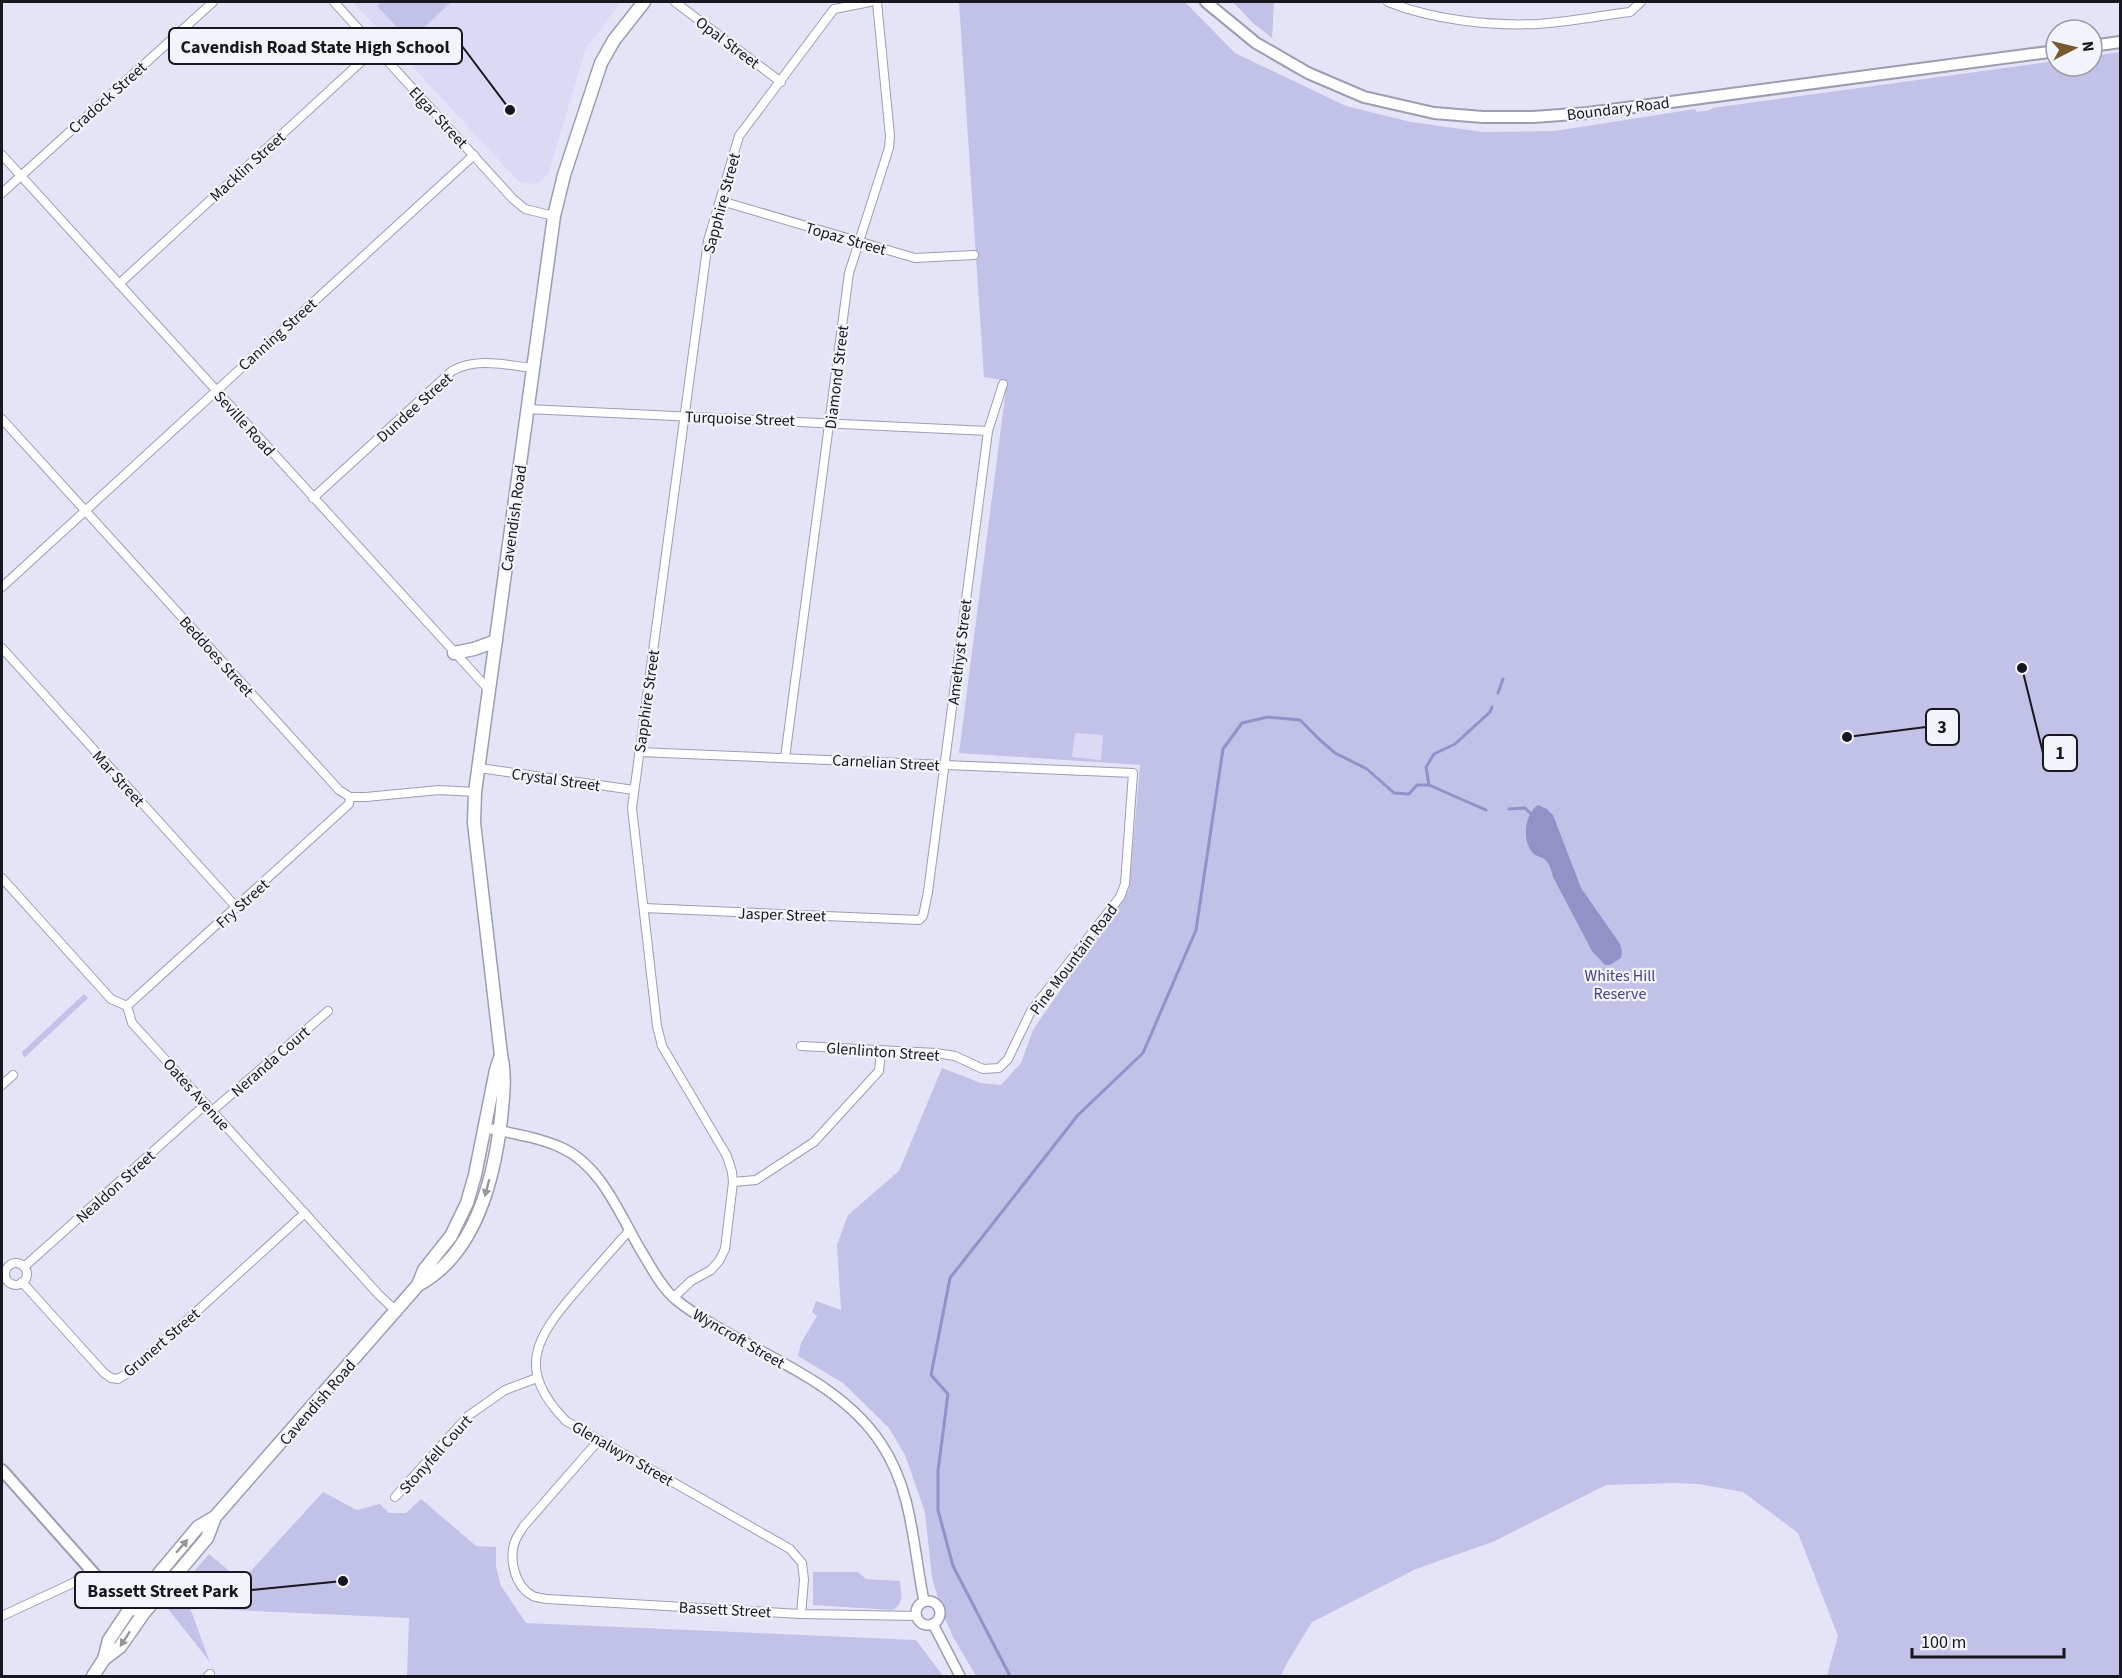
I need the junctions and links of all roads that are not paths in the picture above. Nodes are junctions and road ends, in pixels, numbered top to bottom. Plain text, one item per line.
1 (213, 2) edge
2 (334, 2) edge
3 (644, 2) edge
4 (675, 2) edge
5 (870, 2) edge
6 (877, 2) edge
7 (1206, 2) edge
8 (1388, 2) edge
9 (1641, 2) edge
10 (2121, 42) edge
11 (2104, 44) edge
12 (376, 48) junction
13 (2044, 53) edge
14 (781, 82) junction
15 (2, 155) edge
16 (474, 155) junction
17 (21, 176) junction
18 (2, 193) edge
19 (721, 201) junction
20 (554, 216) junction
21 (859, 241) junction
22 (974, 255) dead end
23 (119, 284) junction
24 (533, 368) junction
25 (1003, 384) dead end
26 (215, 391) junction
27 (527, 409) junction
28 (685, 416) junction
29 (2, 419) edge
30 (830, 423) junction
31 (988, 431) junction
32 (313, 498) junction
33 (85, 510) junction
34 (2, 586) edge
35 (496, 641) junction
36 (2, 648) edge
37 (454, 653) junction
38 (489, 690) junction
39 (639, 752) junction
40 (785, 758) junction
41 (945, 765) junction
42 (479, 768) junction
43 (1133, 772) joint
44 (634, 790) junction
45 (476, 792) junction
46 (351, 797) junction
47 (2, 878) edge
48 (237, 908) junction
49 (644, 908) junction
50 (919, 920) joint
51 (127, 1006) junction
52 (328, 1011) dead end
53 (801, 1046) dead end
54 (881, 1051) junction
55 (501, 1055) junction
56 (999, 1068) joint
57 (13, 1074) dead end
58 (2, 1085) edge
59 (206, 1104) junction
60 (212, 1111) junction
61 (486, 1128) junction
62 (500, 1131) junction
63 (733, 1182) junction
64 (305, 1213) junction
65 (629, 1231) junction
66 (2, 1259) edge
67 (8, 1267) junction
68 (24, 1267) junction
69 (22, 1282) junction
70 (5, 1284) edge
71 (418, 1285) junction
72 (673, 1298) junction
73 (396, 1311) junction
74 (537, 1378) junction
75 (598, 1441) junction
76 (2, 1470) edge
77 (396, 1497) dead end
78 (215, 1517) junction
79 (91, 1570) junction
80 (924, 1601) junction
81 (131, 1607) junction
82 (143, 1614) junction
83 (801, 1614) junction
84 (2, 1616) edge
85 (917, 1616) junction
86 (933, 1624) junction
87 (104, 1659) junction
88 (93, 1677) edge
89 (960, 1677) edge

1 - 17 street, Cradock Street
2 - 12 street, Elgar Street
3 - 20 main road, Cavendish Road
4 - 14 street, Opal Street
5 - 14 street
6 - 21 street, Diamond Street
7 - 13 main road, Boundary Road
8 - 9 street
10 - 11 main road
12 - 16 street, Elgar Street
12 - 23 street, Macklin Street
14 - 19 street, Sapphire Street
15 - 17 street, Seville Road
16 - 20 street, Elgar Street
16 - 26 street, Canning Street
17 - 18 street, Cradock Street
17 - 23 street, Seville Road
19 - 21 street, Topaz Street
19 - 28 street, Sapphire Street
20 - 24 main road, Cavendish Road
21 - 22 street, Topaz Street
21 - 30 street, Diamond Street
23 - 26 street, Seville Road
24 - 27 main road, Cavendish Road
24 - 32 street, Dundee Street
25 - 31 street, Amethyst Street
26 - 32 street, Seville Road
26 - 33 street, Canning Street
27 - 28 street, Turquoise Street
27 - 35 main road, Cavendish Road
28 - 30 street, Turquoise Street
28 - 39 street, Sapphire Street
29 - 33 street, Beddoes Street
30 - 31 street, Turquoise Street
30 - 40 street, Diamond Street
31 - 41 street, Amethyst Street
32 - 37 street, Seville Road
33 - 34 street, Canning Street
33 - 46 street, Beddoes Street
35 - 37 main road
35 - 38 main road, Cavendish Road
36 - 48 street, Mar Street
37 - 38 street, Seville Road
38 - 42 main road, Cavendish Road
39 - 40 street, Carnelian Street
39 - 44 street, Sapphire Street
40 - 41 street, Carnelian Street
41 - 43 street, Carnelian Street
41 - 50 street, Amethyst Street
42 - 44 street, Crystal Street
42 - 45 main road, Cavendish Road
43 - 56 street, Pine Mountain Road
44 - 49 street, Sapphire Street
45 - 46 street
45 - 55 main road, Cavendish Road
46 - 48 street, Fry Street
47 - 51 street, Oates Avenue
48 - 51 street, Fry Street
49 - 50 street, Jasper Street
49 - 63 street, Sapphire Street
51 - 59 street, Oates Avenue
52 - 60 street, Neranda Court
53 - 54 street, Glenlinton Street
54 - 56 street, Glenlinton Street
54 - 63 street
55 - 61 main road, Cavendish Road
55 - 62 main road, Cavendish Road
57 - 58 street
59 - 60 street, Oates Avenue
59 - 68 street, Nealdon Street
60 - 64 street, Oates Avenue
61 - 62 street, Wyncroft Street
61 - 71 main road, Cavendish Road
62 - 65 street, Wyncroft Street
62 -> 71 main road, Cavendish Road
63 - 72 street, Sapphire Street
64 - 69 street, Grunert Street
64 - 73 street, Oates Avenue
65 - 72 street, Wyncroft Street
65 - 74 street, Glenalwyn Street
66 - 67 street
67 - 68 street
67 - 70 street
68 - 69 street
69 - 70 street
71 - 73 main road, Cavendish Road
72 - 80 street, Wyncroft Street
73 - 78 main road, Cavendish Road
74 - 75 street, Glenalwyn Street
74 - 77 street, Stonyfell Court
75 - 83 street, Glenalwyn Street
75 - 83 street, Bassett Street
76 - 79 main road
81 -> 78 main road, Cavendish Road
78 - 82 main road, Cavendish Road
79 - 81 main road
79 - 84 street
80 - 85 street
80 - 86 street
81 - 82 main road
81 - 87 main road, Cavendish Road
82 -> 87 main road, Cavendish Road
83 - 85 street, Bassett Street
85 - 86 street
86 - 89 street
87 - 88 main road, Cavendish Road

